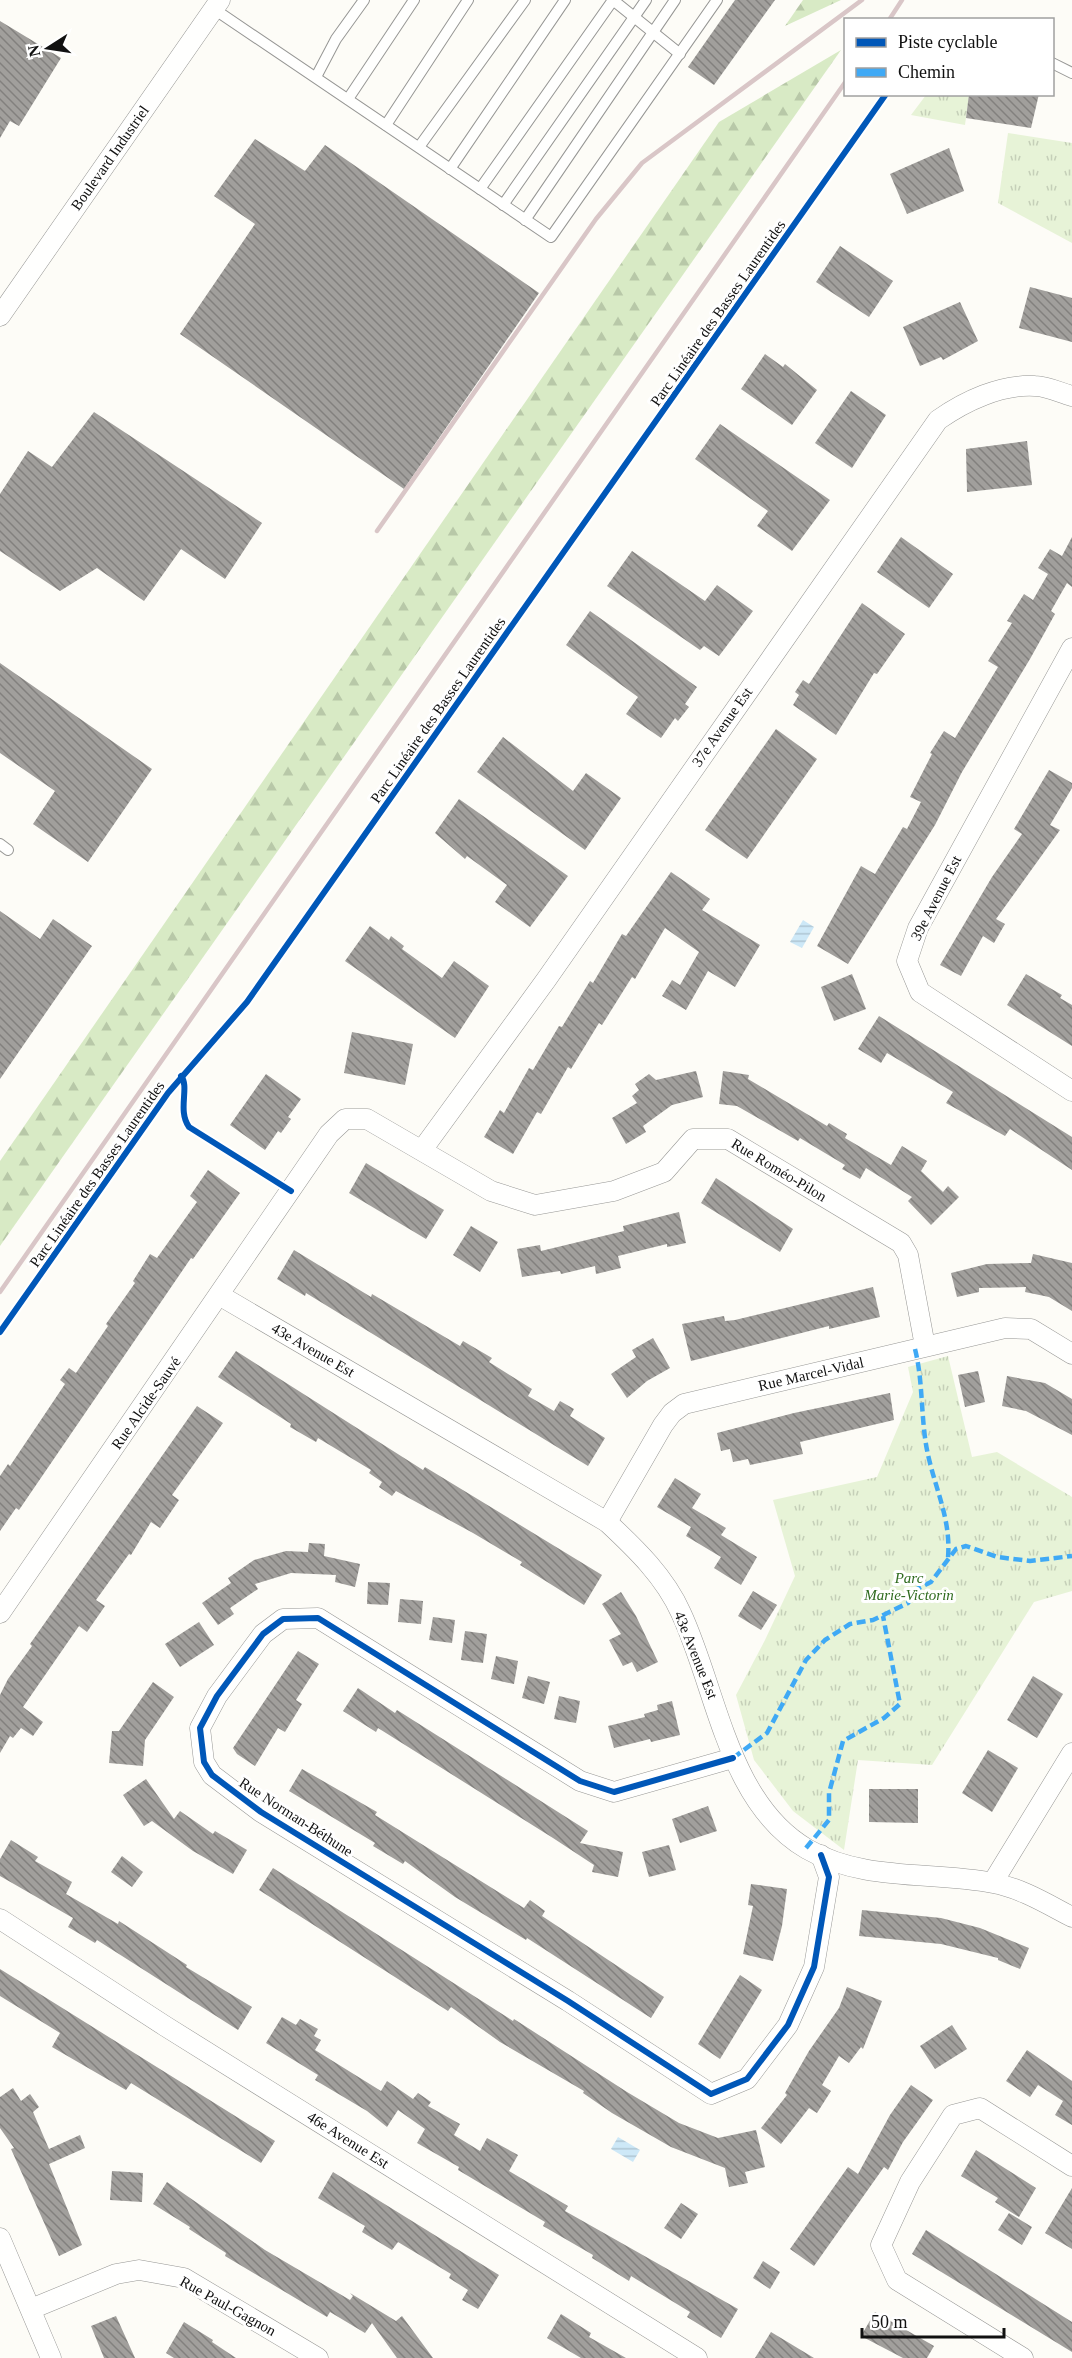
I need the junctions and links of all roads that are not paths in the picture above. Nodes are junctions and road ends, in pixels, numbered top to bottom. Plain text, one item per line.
1 (364, 0) edge
2 (414, 0) edge
3 (468, 0) edge
4 (525, 0) edge
5 (565, 0) edge
6 (613, 0) edge
7 (646, 0) edge
8 (675, 0) edge
9 (717, 0) edge
10 (217, 4) edge
11 (634, 17) junction
12 (651, 33) junction
13 (680, 54) junction
14 (1054, 64) edge
15 (1072, 73) edge
16 (316, 77) junction
17 (348, 99) junction
18 (386, 125) junction
19 (418, 147) junction
20 (450, 169) junction
21 (480, 189) junction
22 (503, 205) junction
23 (525, 220) junction
24 (0, 316) edge
25 (1072, 396) edge
26 (1072, 648) edge
27 (1072, 1091) edge
28 (422, 1149) junction
29 (291, 1191) joint
30 (219, 1294) junction
31 (925, 1346) junction
32 (1072, 1354) edge
33 (608, 1522) junction
34 (0, 1613) edge
35 (1072, 1753) edge
36 (733, 1758) junction
37 (821, 1855) junction
38 (993, 1882) junction
39 (1072, 1917) edge
40 (0, 1919) edge
41 (1072, 2166) edge
42 (0, 2238) edge
43 (31, 2308) junction
44 (51, 2358) edge
45 (318, 2358) edge
46 (697, 2358) edge
47 (1023, 2358) edge

1 - 16 lane
2 - 17 lane
3 - 18 lane
4 - 19 lane
5 - 20 lane
6 - 11 lane
6 - 21 lane
7 - 11 lane
8 - 12 lane
9 - 13 lane
10 - 16 lane
10 - 24 street, Boulevard Industriel
11 - 12 lane
11 - 22 lane
12 - 13 lane
12 - 23 lane
13 - 23 lane
14 - 15 lane
16 - 17 lane
17 - 18 lane
18 - 19 lane
19 - 20 lane
20 - 21 lane
21 - 22 lane
22 - 23 lane
25 - 28 street, 37e Avenue Est
26 - 27 street, 39e Avenue Est
28 - 29 street, Rue Roméo-Pilon
28 - 31 street, Rue Roméo-Pilon
29 - 30 street, Rue Alcide-Sauvé
30 - 33 street, 43e Avenue Est
30 - 34 street, Rue Alcide-Sauvé
31 - 32 street, Rue Marcel-Vidal
31 - 33 street, Rue Marcel-Vidal
33 - 36 street, 43e Avenue Est
35 - 38 street
36 - 37 street, 43e Avenue Est
36 - 37 street, Rue Norman-Béthune
37 - 38 street, 43e Avenue Est
38 - 39 street, 43e Avenue Est
40 - 46 street, 46e Avenue Est
41 - 47 street
42 - 43 street
43 - 44 street
43 - 45 street, Rue Paul-Gagnon

